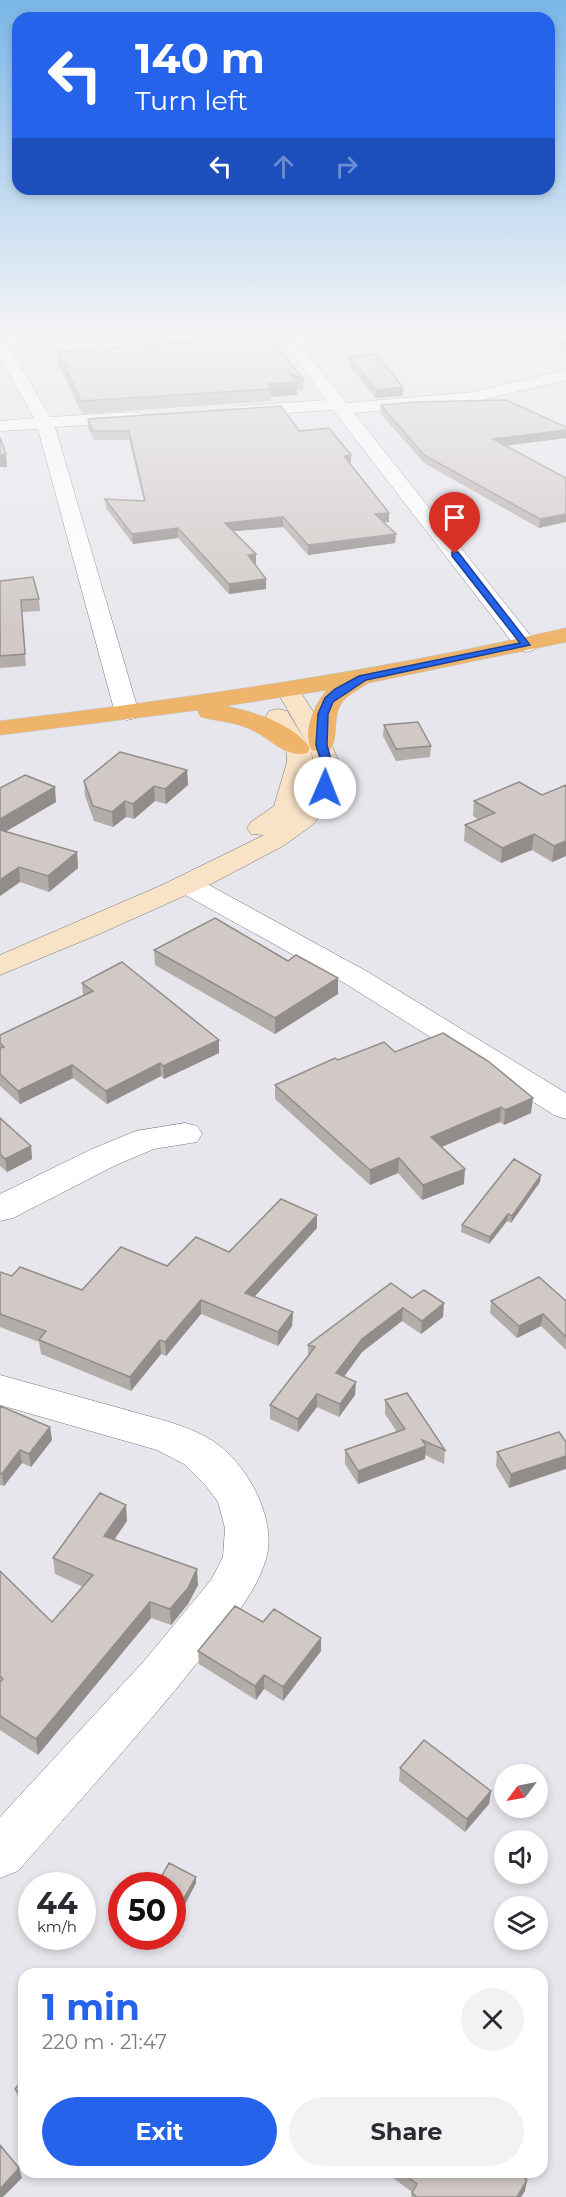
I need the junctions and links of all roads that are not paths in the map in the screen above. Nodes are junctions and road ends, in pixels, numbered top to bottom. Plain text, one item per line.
1 (48, 433) edge
2 (361, 433) edge
3 (566, 635) edge
4 (526, 645) junction
5 (363, 678) junction
6 (276, 692) junction
7 (127, 713) junction
8 (0, 728) edge
9 (310, 746) junction
10 (188, 885) junction
11 (0, 946) edge
12 (0, 966) edge
13 (566, 1108) edge
14 (184, 1134) dead end
15 (0, 1209) edge
16 (0, 1390) edge
17 (0, 1854) edge

1 - 7 street
2 - 4 street
3 - 4 highway
4 - 5 highway
5 - 6 highway
5 - 9 highway
6 - 7 highway
6 - 9 main road
7 - 8 highway
7 - 9 highway
9 - 10 main road
9 - 11 main road
10 - 12 main road
10 - 13 street
14 - 15 street
16 - 17 street

